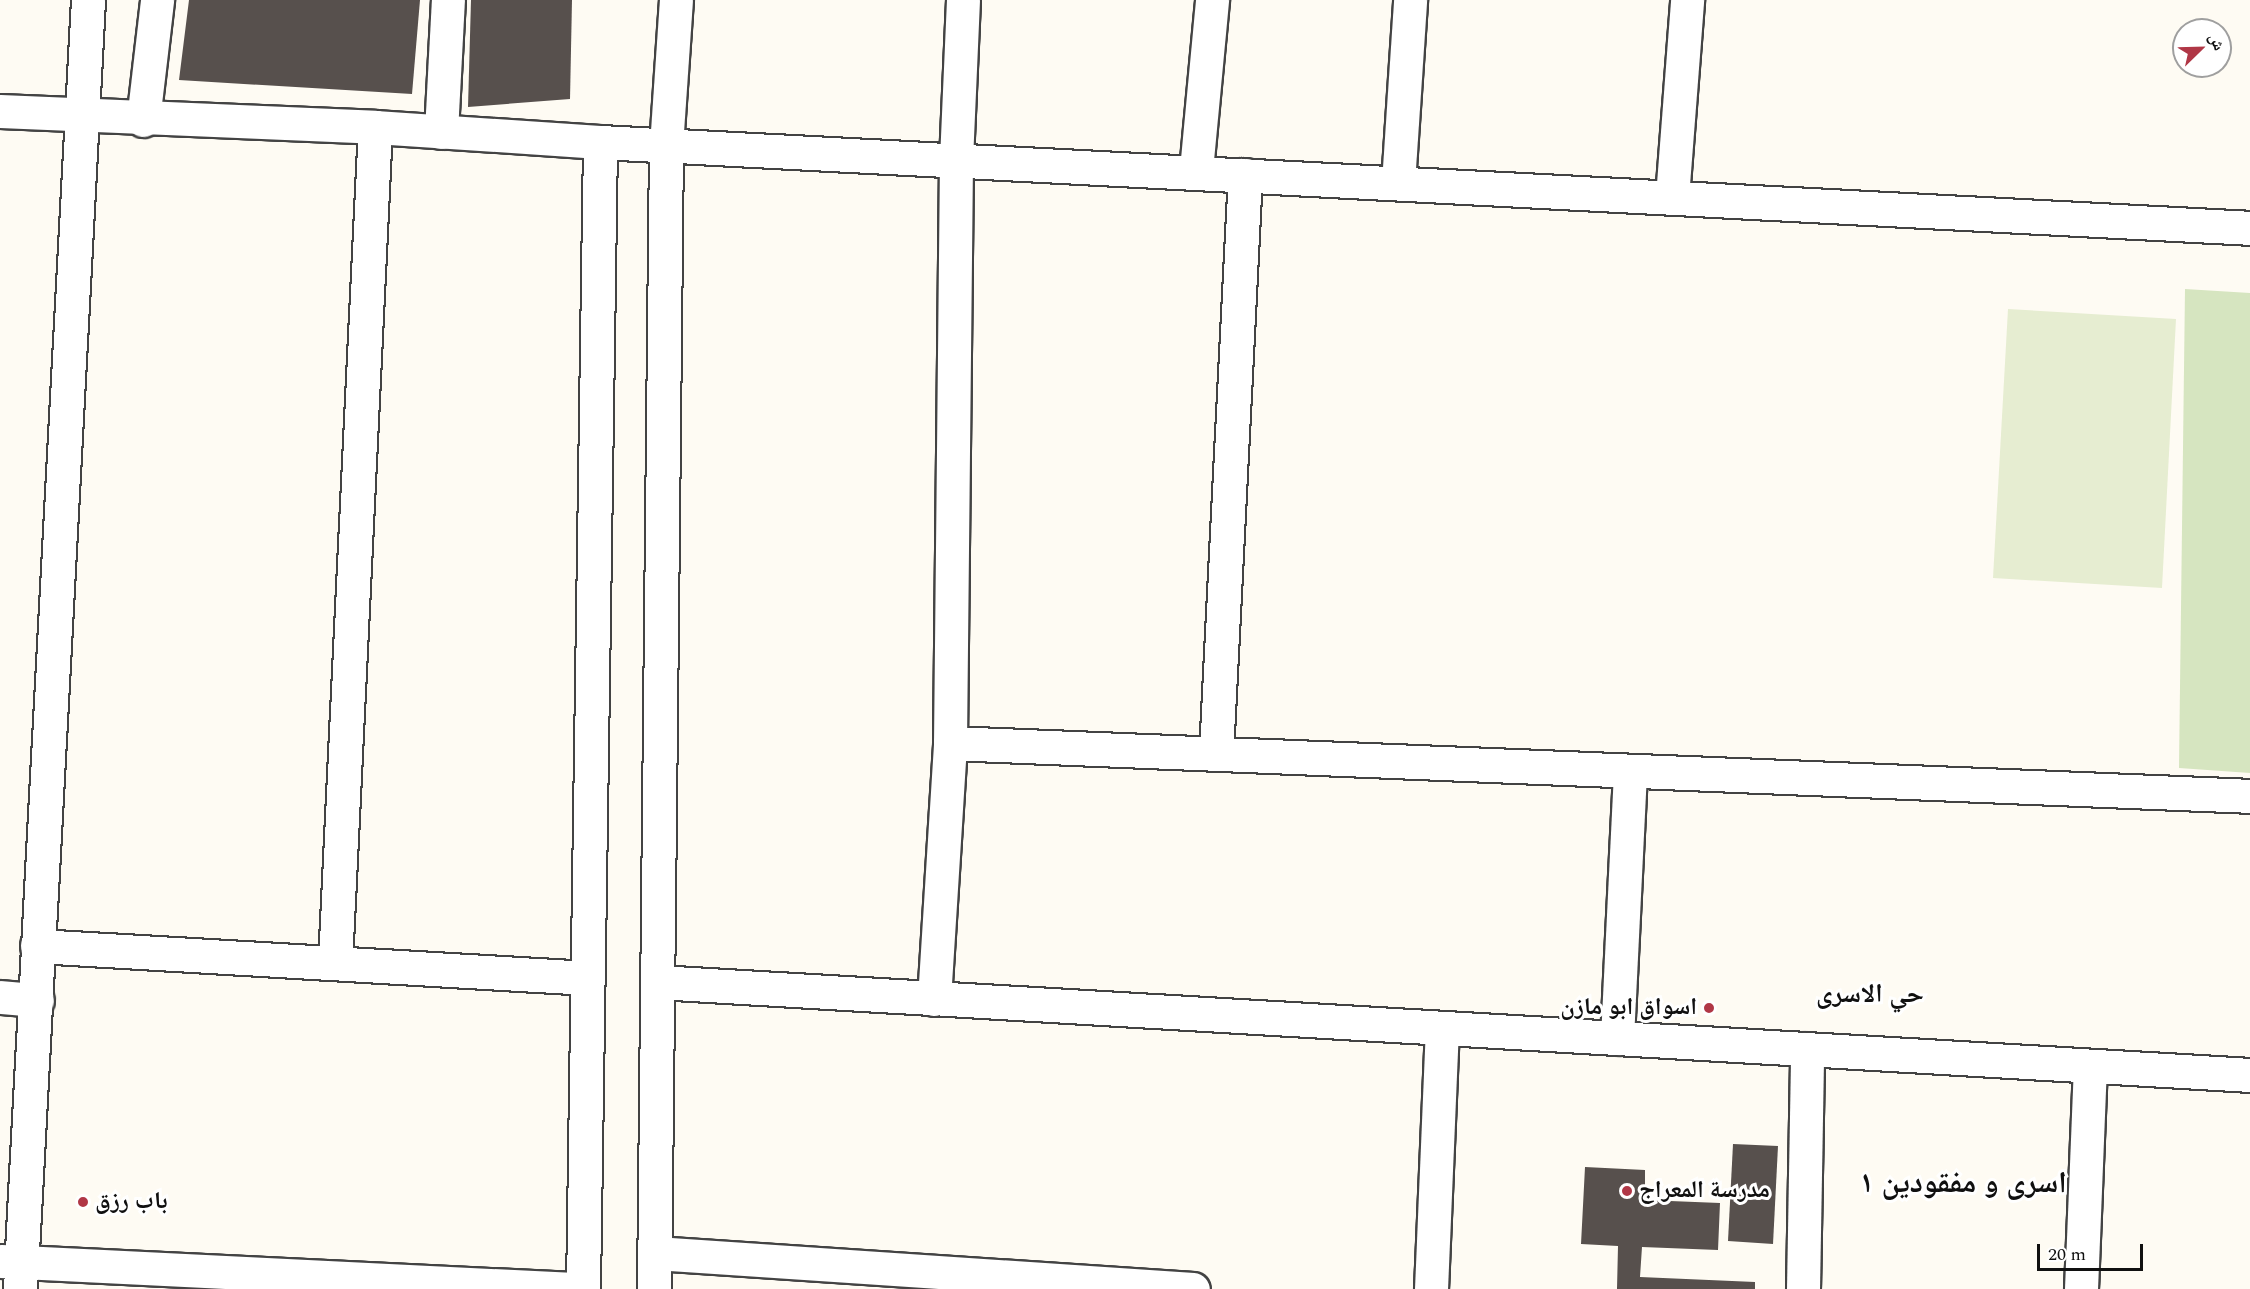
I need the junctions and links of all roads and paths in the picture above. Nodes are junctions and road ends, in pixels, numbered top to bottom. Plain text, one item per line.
1 (88, 0) edge
2 (157, 0) edge
3 (448, 0) edge
4 (676, 0) edge
5 (963, 0) edge
6 (1212, 0) edge
7 (1410, 0) edge
8 (1687, 0) edge
9 (0, 111) edge
10 (85, 116) junction
11 (143, 120) junction
12 (375, 127) junction
13 (441, 132) junction
14 (600, 142) junction
15 (666, 146) junction
16 (956, 160) junction
17 (1196, 170) junction
18 (1245, 175) junction
19 (1398, 183) junction
20 (1672, 197) junction
21 (2250, 228) edge
22 (950, 742) junction
23 (1216, 753) junction
24 (1630, 771) junction
25 (2250, 796) edge
26 (37, 946) junction
27 (335, 963) junction
28 (588, 978) junction
29 (657, 982) junction
30 (0, 996) edge
31 (934, 999) junction
32 (37, 1000) junction
33 (1442, 1028) junction
34 (1617, 1038) junction
35 (1807, 1049) junction
36 (2090, 1066) junction
37 (2250, 1075) edge
38 (655, 1253) junction
39 (14, 1271) edge
40 (311, 1283) edge
41 (574, 1289) edge
42 (583, 1289) edge
43 (654, 1289) edge
44 (1194, 1289) edge
45 (1431, 1289) edge
46 (1803, 1289) edge
47 (2081, 1289) edge

1 - 10 street
2 - 11 street
3 - 13 street
4 - 15 street
5 - 16 street
6 - 17 street
7 - 19 street
8 - 20 street
9 - 10 street
10 - 11 street
10 - 26 street
11 - 12 street
12 - 13 street
12 - 27 street
13 - 14 street
14 - 15 street
14 - 28 street
15 - 16 street
15 - 29 street
16 - 17 street
16 - 22 street
17 - 18 street
18 - 19 street
18 - 23 street
19 - 20 street
20 - 21 street
22 - 23 street
22 - 31 street
23 - 24 street
24 - 25 street
24 - 34 street
26 - 27 street
26 - 32 street
27 - 28 street
28 - 42 street
29 - 31 street
29 - 38 street
30 - 32 street
31 - 33 street
32 - 39 street
33 - 34 street
33 - 45 street
34 - 35 street
35 - 36 street
35 - 46 street
36 - 37 street
36 - 47 street
38 - 43 street
38 - 44 street
39 - 40 street
40 - 41 street

